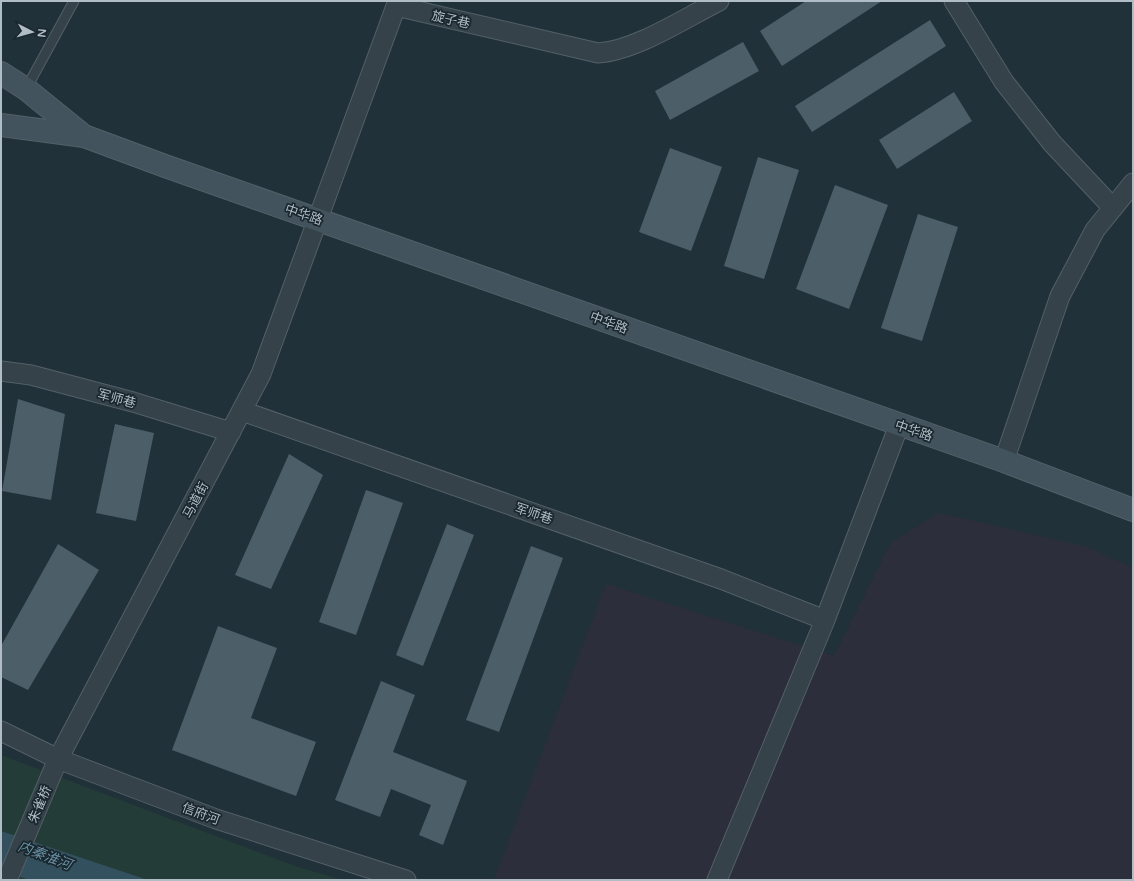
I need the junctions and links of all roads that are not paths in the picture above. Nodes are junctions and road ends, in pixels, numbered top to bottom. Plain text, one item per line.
1 (74, 1) edge
2 (719, 1) edge
3 (954, 1) edge
4 (391, 4) edge
5 (1, 73) edge
6 (26, 89) junction
7 (1, 125) edge
8 (84, 136) junction
9 (1133, 183) edge
10 (1113, 208) junction
11 (319, 219) junction
12 (1, 371) edge
13 (242, 411) junction
14 (899, 425) junction
15 (231, 432) junction
16 (1004, 461) junction
17 (1133, 510) edge
18 (825, 620) junction
19 (1, 731) edge
20 (55, 766) junction
21 (7, 880) edge
22 (406, 880) edge
23 (717, 880) edge

1 - 6 lane
2 - 4 street, 旋子巷
3 - 10 street
4 - 11 street, 旋子巷
5 - 6 main road, 中华路
6 - 8 main road, 中华路
7 - 8 main road, 中华路
8 - 11 main road, 中华路
9 - 10 street
10 - 16 street
11 - 13 street, 马道街
11 - 14 main road, 中华路
12 - 15 street, 军师巷
13 - 15 street, 马道街
13 - 18 street, 军师巷
14 - 16 main road, 中华路
14 - 18 street
15 - 20 street, 马道街
16 - 17 main road, 中华路
18 - 23 street
19 - 20 street, 信府河
20 - 21 street, 朱雀桥
20 - 22 street, 信府河

